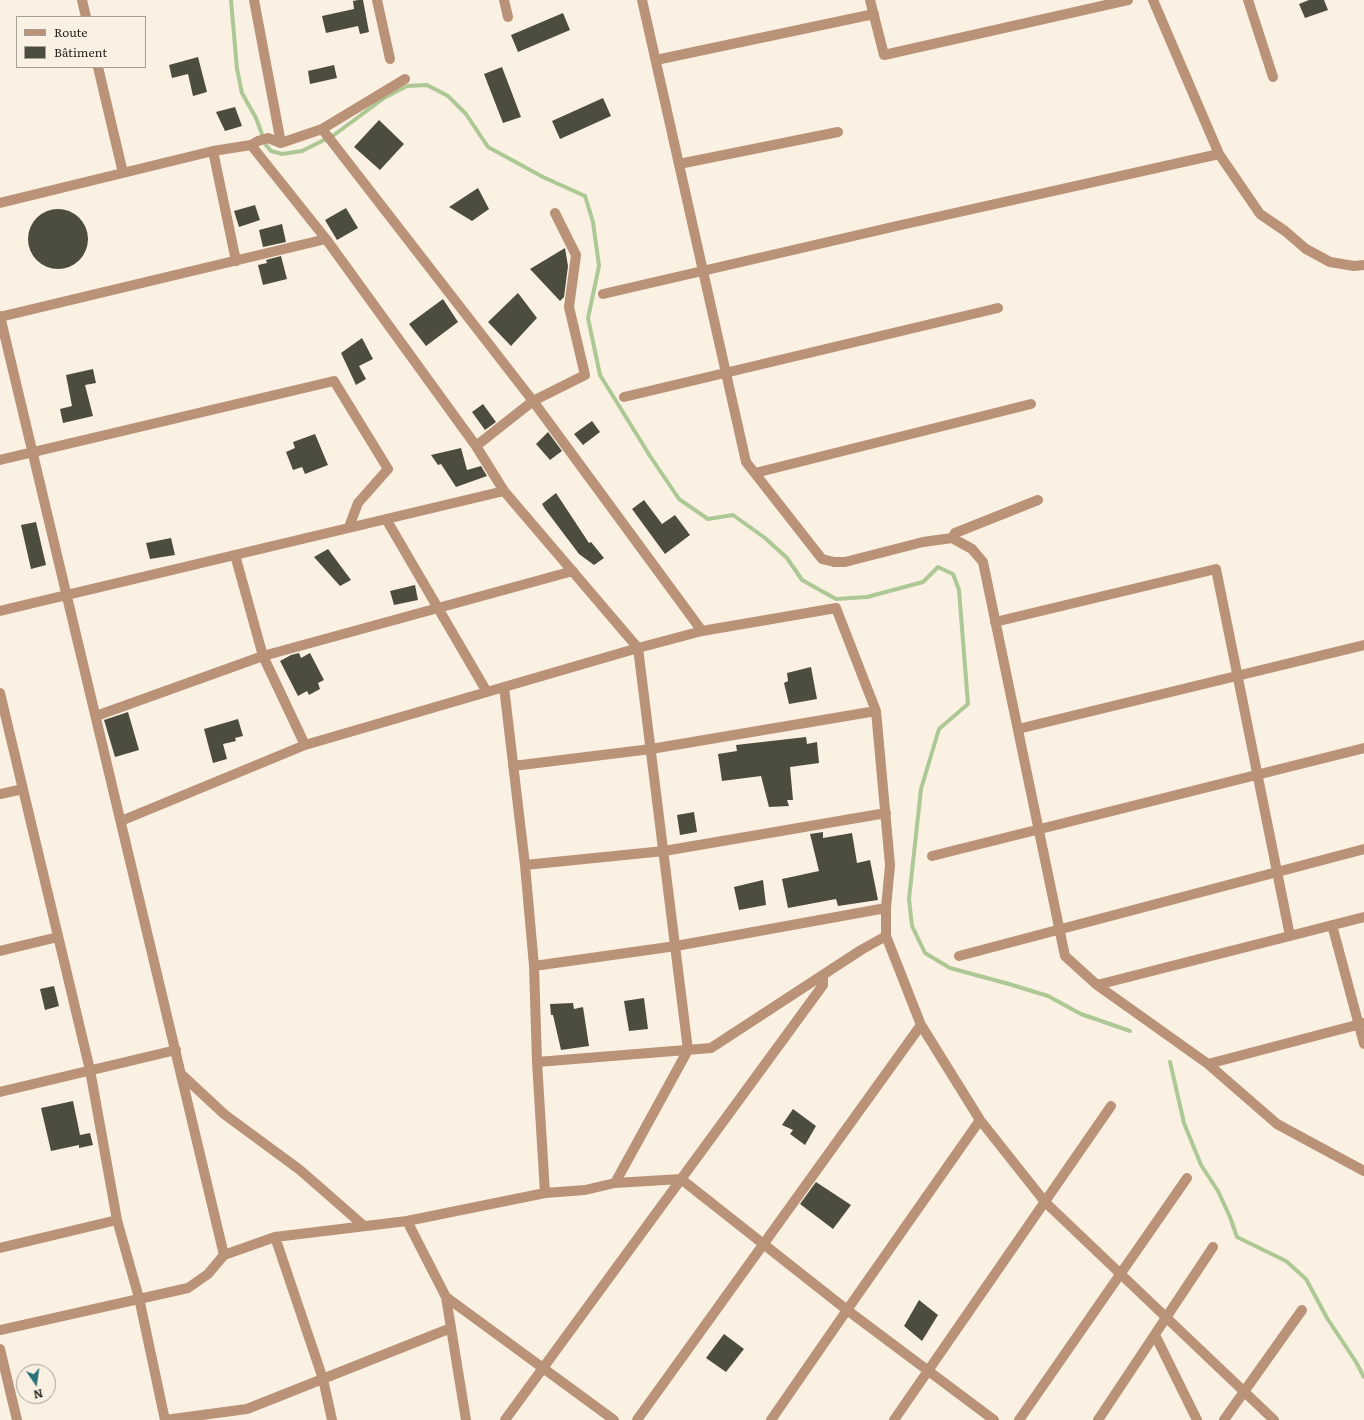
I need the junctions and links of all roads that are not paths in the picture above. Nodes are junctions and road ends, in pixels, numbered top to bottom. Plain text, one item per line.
1 (82, 0) edge
2 (254, 0) edge
3 (377, 0) edge
4 (504, 0) edge
5 (642, 0) edge
6 (870, 0) edge
7 (1128, 0) edge
8 (1153, 0) edge
9 (1248, 0) edge
10 (874, 14) junction
11 (86, 16) edge
12 (508, 17) dead end
13 (390, 59) dead end
14 (656, 60) junction
15 (98, 68) edge
16 (1273, 77) dead end
17 (405, 78) dead end
18 (322, 129) junction
19 (838, 132) dead end
20 (259, 142) junction
21 (281, 143) junction
22 (213, 151) junction
23 (1219, 154) junction
24 (679, 164) junction
25 (124, 173) junction
26 (0, 202) edge
27 (554, 213) dead end
28 (326, 239) junction
29 (236, 261) junction
30 (1364, 265) edge
31 (703, 271) junction
32 (603, 294) dead end
33 (998, 308) dead end
34 (0, 317) edge
35 (726, 373) junction
36 (624, 397) dead end
37 (533, 401) junction
38 (1031, 404) dead end
39 (476, 446) junction
40 (33, 453) junction
41 (0, 460) edge
42 (755, 473) junction
43 (504, 490) junction
44 (1038, 500) dead end
45 (386, 519) junction
46 (349, 528) junction
47 (952, 538) junction
48 (235, 555) junction
49 (573, 571) junction
50 (67, 595) junction
51 (438, 608) junction
52 (0, 611) edge
53 (995, 622) junction
54 (702, 631) junction
55 (1364, 645) edge
56 (638, 648) junction
57 (263, 656) junction
58 (1237, 676) junction
59 (504, 687) junction
60 (487, 692) junction
61 (0, 695) edge
62 (876, 711) junction
63 (96, 716) junction
64 (1018, 729) junction
65 (304, 745) junction
66 (1364, 748) edge
67 (651, 749) junction
68 (513, 766) junction
69 (1258, 775) junction
70 (23, 789) junction
71 (0, 794) edge
72 (886, 813) junction
73 (121, 822) junction
74 (1038, 829) junction
75 (1364, 849) edge
76 (664, 851) junction
77 (932, 856) dead end
78 (525, 865) junction
79 (1277, 872) junction
80 (886, 908) junction
81 (1364, 917) edge
82 (1332, 925) junction
83 (1060, 929) junction
84 (886, 936) junction
85 (1290, 936) junction
86 (58, 937) junction
87 (676, 946) junction
88 (0, 951) edge
89 (959, 956) dead end
90 (534, 966) junction
91 (823, 975) junction
92 (1097, 985) junction
93 (1361, 1024) edge
94 (922, 1025) junction
95 (1364, 1044) edge
96 (176, 1050) junction
97 (688, 1050) junction
98 (537, 1062) junction
99 (1208, 1064) junction
100 (90, 1070) junction
101 (181, 1073) junction
102 (0, 1092) edge
103 (1111, 1106) dead end
104 (980, 1120) junction
105 (1364, 1171) edge
106 (1187, 1178) dead end
107 (681, 1179) junction
108 (615, 1183) junction
109 (545, 1193) junction
110 (1045, 1202) junction
111 (117, 1220) junction
112 (407, 1221) junction
113 (364, 1226) junction
114 (275, 1236) junction
115 (764, 1244) junction
116 (1213, 1247) dead end
117 (0, 1248) edge
118 (224, 1255) junction
119 (1120, 1274) junction
120 (446, 1297) junction
121 (139, 1298) junction
122 (847, 1310) junction
123 (1302, 1310) dead end
124 (1166, 1317) junction
125 (452, 1328) junction
126 (0, 1330) edge
127 (1155, 1335) junction
128 (0, 1349) edge
129 (543, 1368) junction
130 (928, 1372) junction
131 (323, 1379) junction
132 (1244, 1392) junction
133 (17, 1420) edge
134 (165, 1420) edge
135 (332, 1420) edge
136 (466, 1420) edge
137 (505, 1420) edge
138 (614, 1420) edge
139 (637, 1420) edge
140 (772, 1420) edge
141 (894, 1420) edge
142 (994, 1420) edge
143 (1019, 1420) edge
144 (1098, 1420) edge
145 (1197, 1420) edge
146 (1224, 1420) edge
147 (1274, 1420) edge

1 - 11 street
2 - 21 street
3 - 13 street
4 - 12 street
5 - 14 street
6 - 10 street
7 - 10 street
8 - 23 street
9 - 16 street
10 - 14 street
14 - 24 street
15 - 25 street
17 - 18 street
18 - 21 street
18 - 37 street
19 - 24 street
20 - 21 street
20 - 22 street
20 - 28 street
22 - 25 street
22 - 29 street
23 - 30 street
23 - 31 street
24 - 31 street
25 - 26 street
27 - 37 street
28 - 29 street
28 - 39 street
29 - 34 street
31 - 32 street
31 - 35 street
33 - 35 street
34 - 40 street
35 - 36 street
35 - 42 street
37 - 39 street
37 - 54 street
38 - 42 street
39 - 43 street
40 - 41 street
40 - 46 street
40 - 50 street
42 - 47 street
43 - 45 street
43 - 49 street
44 - 47 street
45 - 46 street
45 - 51 street
46 - 48 street
47 - 53 street
48 - 50 street
48 - 57 street
49 - 51 street
49 - 56 street
50 - 52 street
50 - 63 street
51 - 57 street
51 - 60 street
53 - 58 street
53 - 64 street
54 - 56 street
54 - 62 street
55 - 58 street
56 - 59 street
56 - 67 street
57 - 63 street
57 - 65 street
58 - 64 street
58 - 69 street
59 - 60 street
59 - 68 street
60 - 65 street
61 - 70 street
62 - 67 street
62 - 72 street
63 - 73 street
64 - 74 street
65 - 73 street
66 - 69 street
67 - 68 street
67 - 76 street
68 - 78 street
69 - 74 street
69 - 79 street
70 - 71 street
70 - 86 street
72 - 76 street
72 - 80 street
73 - 96 street
74 - 77 street
74 - 83 street
75 - 79 street
76 - 78 street
76 - 87 street
78 - 90 street
79 - 83 street
79 - 85 street
80 - 84 street
80 - 87 street
81 - 82 street
82 - 85 street
82 - 93 street
83 - 89 street
83 - 92 street
84 - 91 street
84 - 94 street
85 - 92 street
86 - 88 street
86 - 100 street
87 - 90 street
87 - 97 street
90 - 98 street
91 - 97 street
91 - 107 street
92 - 99 street
93 - 95 street
93 - 99 street
94 - 104 street
94 - 115 street
96 - 100 street
96 - 101 street
97 - 98 street
97 - 108 street
98 - 109 street
99 - 105 street
100 - 102 street
100 - 111 street
101 - 113 street
101 - 118 street
103 - 110 street
104 - 110 street
104 - 122 street
106 - 119 street
107 - 108 street
107 - 115 street
107 - 129 street
108 - 109 street
109 - 112 street
110 - 119 street
110 - 130 street
111 - 117 street
111 - 121 street
112 - 113 street
112 - 120 street
113 - 114 street
114 - 118 street
114 - 131 street
115 - 122 street
115 - 139 street
116 - 124 street
118 - 121 street
119 - 124 street
119 - 143 street
120 - 125 street
120 - 129 street
121 - 126 street
121 - 134 street
122 - 130 street
122 - 140 street
123 - 132 street
124 - 127 street
124 - 132 street
125 - 131 street
125 - 136 street
127 - 144 street
127 - 145 street
128 - 133 street
129 - 137 street
129 - 138 street
130 - 141 street
130 - 142 street
131 - 134 street
131 - 135 street
132 - 146 street
132 - 147 street

